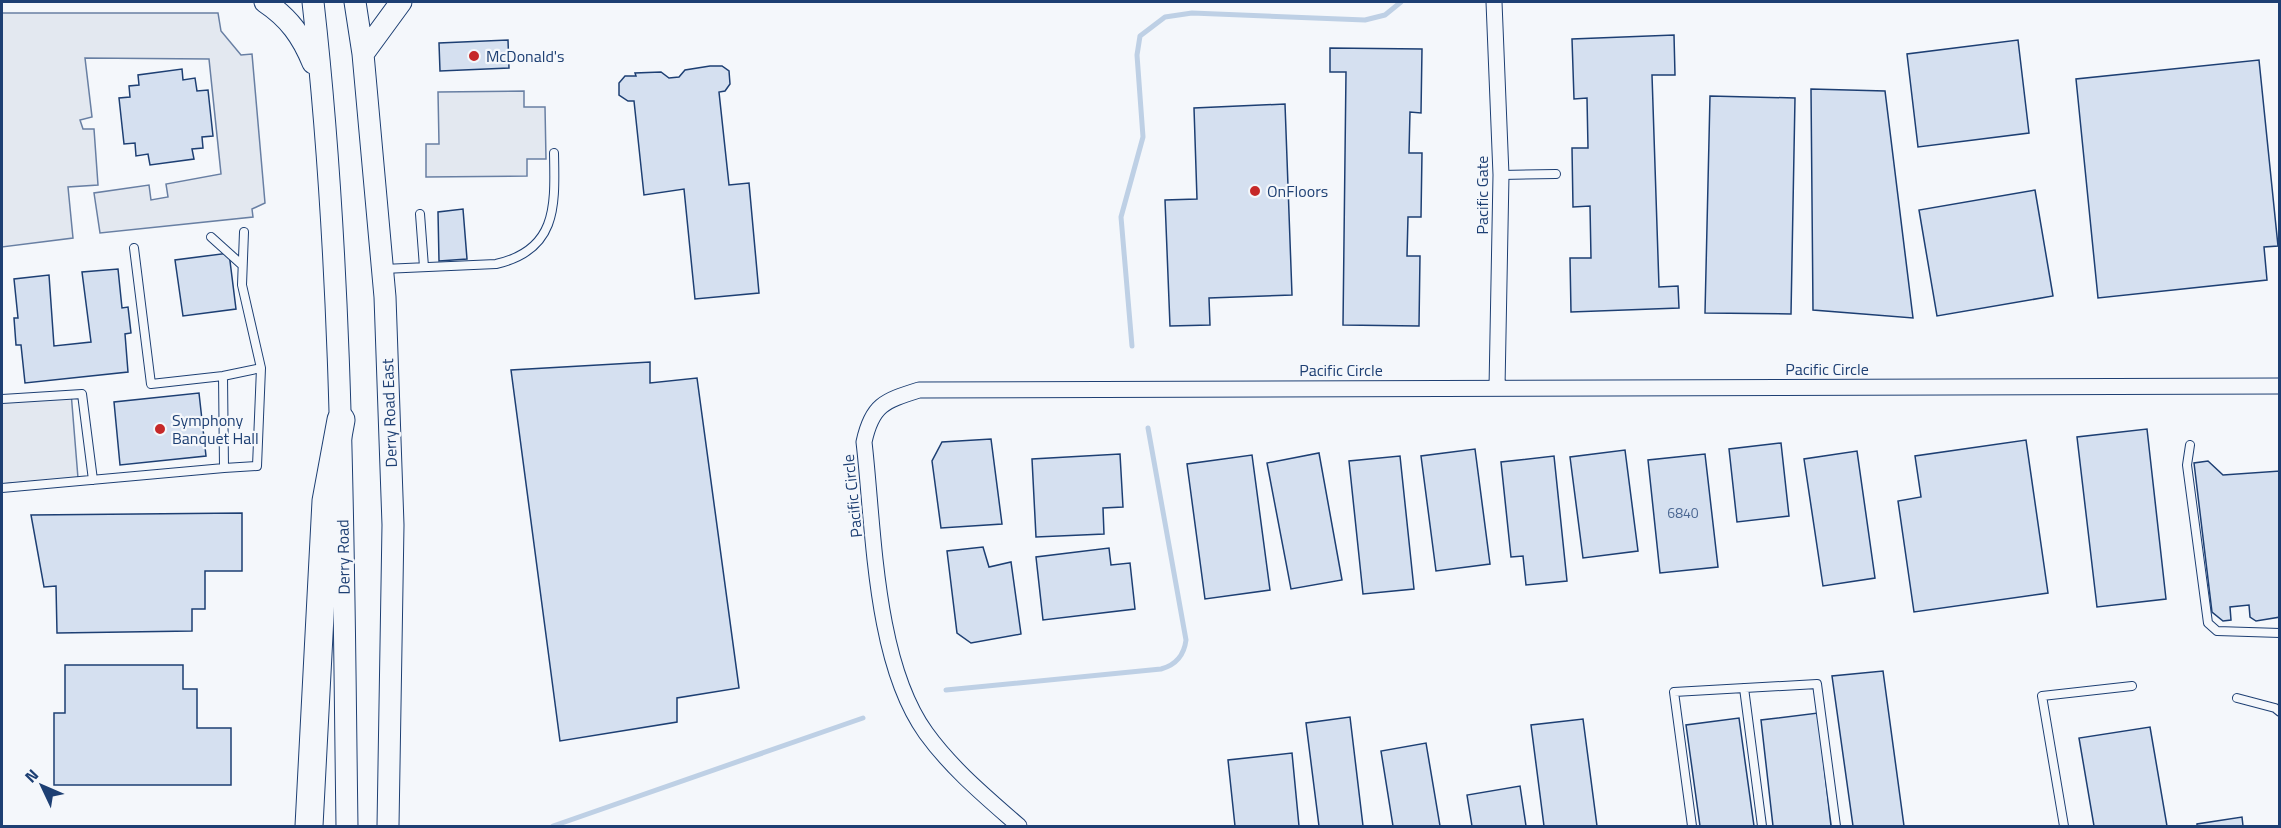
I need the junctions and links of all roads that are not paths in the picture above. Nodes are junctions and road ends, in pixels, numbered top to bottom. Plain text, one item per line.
1 (265, 2) edge
2 (313, 2) edge
3 (355, 2) edge
4 (401, 2) edge
5 (1494, 2) edge
6 (363, 54) junction
7 (322, 84) junction
8 (554, 153) dead end
9 (1556, 174) dead end
10 (1501, 175) junction
11 (420, 214) dead end
12 (244, 232) dead end
13 (211, 237) dead end
14 (134, 248) dead end
15 (241, 264) junction
16 (424, 267) junction
17 (382, 269) junction
18 (261, 368) junction
19 (223, 376) junction
20 (2280, 386) edge
21 (1497, 388) junction
22 (2, 399) edge
23 (341, 420) junction
24 (2190, 445) dead end
25 (224, 468) junction
26 (93, 480) junction
27 (2, 488) edge
28 (2280, 633) edge
29 (2132, 686) dead end
30 (1744, 688) junction
31 (2237, 698) dead end
32 (2280, 712) edge
33 (309, 826) edge
34 (347, 826) edge
35 (388, 826) edge
36 (1019, 826) edge
37 (1692, 826) edge
38 (1762, 826) edge
39 (1836, 826) edge
40 (2064, 826) edge

1 - 7 main road
2 - 7 main road
3 - 6 main road, Derry Road East
4 - 6 main road
5 - 10 street, Pacific Gate
6 - 17 main road, Derry Road East
7 - 23 main road, Derry Road
8 - 16 lane
9 - 10 lane
10 - 21 street, Pacific Gate
11 - 16 lane
12 - 15 lane
13 - 15 lane
14 - 19 lane
15 - 18 lane
16 - 17 lane
17 - 35 main road, Derry Road East
18 - 19 lane
18 - 25 lane
19 - 25 lane
20 - 21 street, Pacific Circle
21 - 36 street, Pacific Circle
22 - 26 lane
23 - 33 highway
23 - 34 main road, Derry Road
24 - 28 lane
25 - 26 lane
26 - 27 lane
29 - 40 lane
30 - 37 lane
30 - 38 lane
30 - 39 lane
31 - 32 lane

